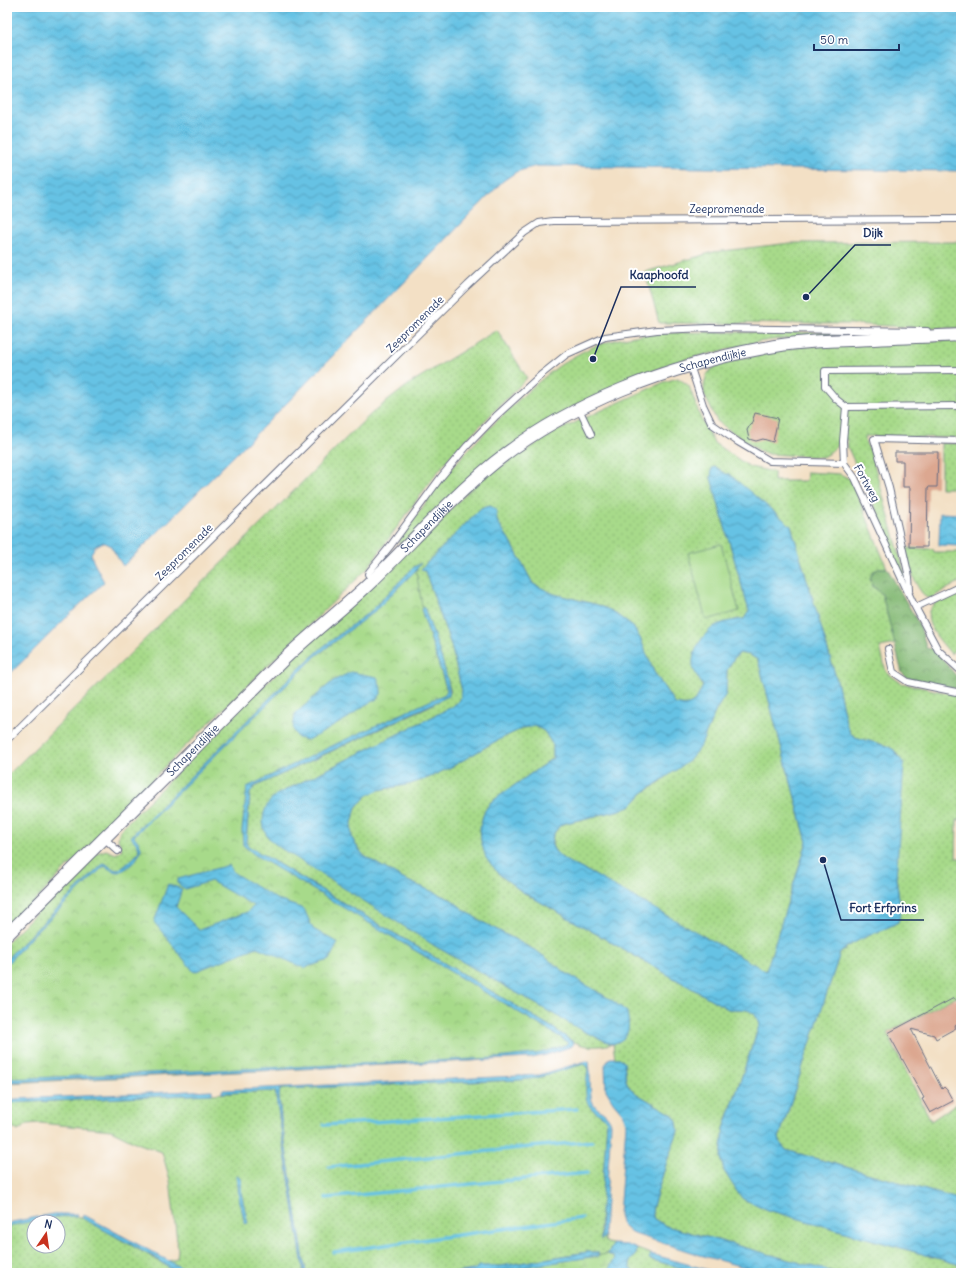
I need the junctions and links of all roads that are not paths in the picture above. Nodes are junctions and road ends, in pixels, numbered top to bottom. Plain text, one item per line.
1 (961, 218) edge
2 (961, 335) edge
3 (690, 365) junction
4 (961, 370) edge
5 (961, 406) edge
6 (846, 407) junction
7 (580, 409) junction
8 (592, 434) dead end
9 (961, 441) edge
10 (844, 463) junction
11 (372, 580) junction
12 (961, 586) edge
13 (910, 596) junction
14 (916, 607) junction
15 (888, 649) dead end
16 (961, 671) edge
17 (961, 693) edge
18 (7, 740) edge
19 (104, 838) junction
20 (118, 851) dead end
21 (7, 935) edge

1 - 18 lane, Zeepromenade
2 - 3 street, Schapendijkje
2 - 11 lane
3 - 7 street, Schapendijkje
3 - 10 lane, Fortweg
4 - 6 lane
5 - 6 lane
6 - 10 lane
7 - 8 lane
7 - 11 street, Schapendijkje
9 - 13 lane
10 - 13 lane, Fortweg
11 - 19 street, Schapendijkje
12 - 14 lane
13 - 14 lane, Fortweg
14 - 16 lane, Fortweg
15 - 17 lane
19 - 20 lane
19 - 21 street, Schapendijkje

